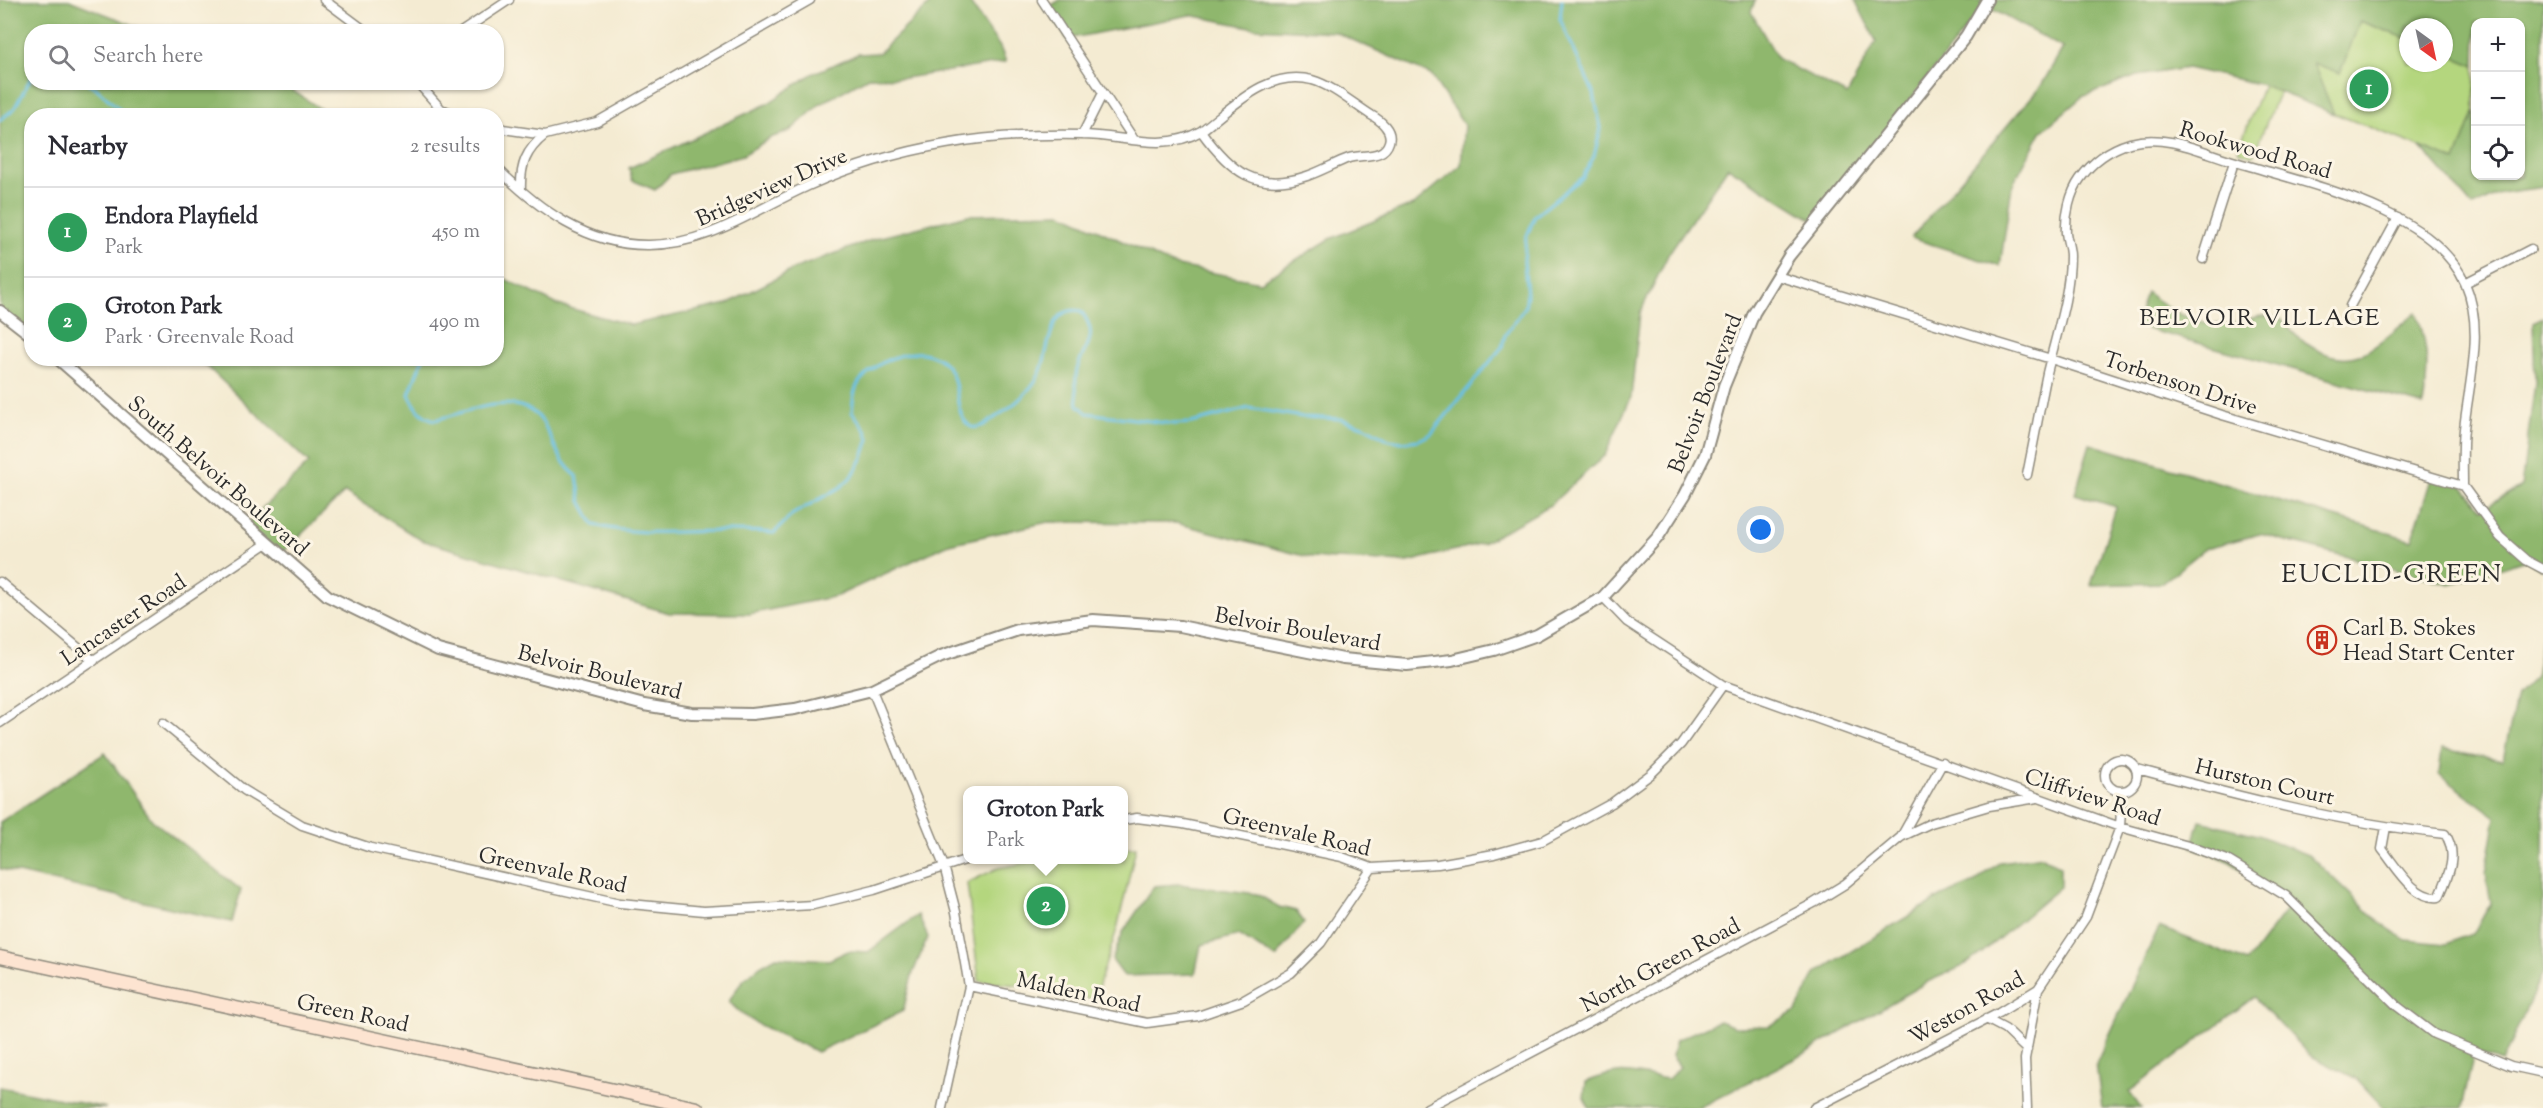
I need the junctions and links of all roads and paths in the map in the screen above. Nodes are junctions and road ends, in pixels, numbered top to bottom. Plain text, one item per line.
1 (324, 0) edge
2 (509, 0) edge
3 (810, 0) edge
4 (1042, 0) edge
5 (1987, 0) edge
6 (356, 24) edge
7 (472, 24) edge
8 (424, 90) edge
9 (1103, 93) junction
10 (440, 108) edge
11 (504, 129) edge
12 (1201, 131) junction
13 (545, 135) junction
14 (1082, 135) junction
15 (1133, 138) junction
16 (2234, 162) junction
17 (504, 174) edge
18 (521, 190) junction
19 (2398, 218) junction
20 (2531, 249) dead end
21 (2204, 259) dead end
22 (1777, 276) junction
23 (2465, 283) junction
24 (2350, 306) dead end
25 (0, 310) edge
26 (24, 330) edge
27 (2051, 359) junction
28 (66, 366) edge
29 (2027, 475) dead end
30 (2463, 486) junction
31 (266, 544) junction
32 (2543, 569) edge
33 (0, 582) edge
34 (328, 596) joint
35 (1602, 597) junction
36 (94, 661) junction
37 (1723, 685) junction
38 (872, 690) junction
39 (0, 723) edge
40 (163, 723) dead end
41 (1943, 762) junction
42 (2137, 769) junction
43 (2122, 792) junction
44 (2037, 798) junction
45 (1128, 819) edge
46 (2120, 827) junction
47 (2386, 827) junction
48 (1901, 837) junction
49 (963, 860) edge
50 (944, 866) junction
51 (1372, 868) junction
52 (0, 957) edge
53 (969, 986) junction
54 (2038, 989) junction
55 (1986, 1019) junction
56 (2027, 1050) junction
57 (2543, 1073) edge
58 (697, 1108) edge
59 (942, 1108) edge
60 (1427, 1108) edge
61 (1814, 1108) edge
62 (2027, 1108) edge

1 - 6 street
2 - 7 street
3 - 13 street
4 - 9 street
5 - 22 street, Belvoir Boulevard
8 - 10 street
9 - 14 street
9 - 15 street
11 - 13 street
12 - 12 street, Bridgeview Drive
12 - 15 street, Bridgeview Drive
13 - 18 street
14 - 15 street, Bridgeview Drive
14 - 18 street, Bridgeview Drive
16 - 19 street, Rookwood Road
16 - 21 street
16 - 27 street, Rookwood Road
17 - 18 street, Bridgeview Drive
19 - 23 street, Rookwood Road
19 - 24 street
20 - 23 street
22 - 27 street, Torbenson Drive
22 - 35 street, Belvoir Boulevard
23 - 30 street, Rookwood Road
25 - 26 street
27 - 29 street, Rookwood Road
27 - 30 street, Torbenson Drive
28 - 31 street, South Belvoir Boulevard
30 - 32 street
31 - 34 street, South Belvoir Boulevard
31 - 36 street, Lancaster Road
33 - 36 street
34 - 38 street, Belvoir Boulevard
35 - 37 street, Cliffview Road
35 - 38 street, Belvoir Boulevard
36 - 39 street, Lancaster Road
37 - 41 street, Cliffview Road
37 - 51 street, Greenvale Road
38 - 50 street
40 - 50 street, Greenvale Road
41 - 44 street, Cliffview Road
41 - 48 street, North Green Road
42 - 43 street
42 - 43 street, Hurston Court
42 - 47 street, Hurston Court
43 - 46 street
44 - 46 street, Cliffview Road
44 - 48 street, North Green Road
45 - 51 street, Greenvale Road
46 - 54 street, Weston Road
46 - 57 street, Cliffview Road
47 - 47 street, Hurston Court
48 - 60 street, North Green Road
49 - 50 street, Greenvale Road
50 - 53 street
51 - 53 street, Malden Road
52 - 58 main road, Green Road
53 - 59 street
54 - 55 street, Weston Road
54 - 56 street
55 - 56 street
55 - 61 street, Weston Road
56 - 62 street

